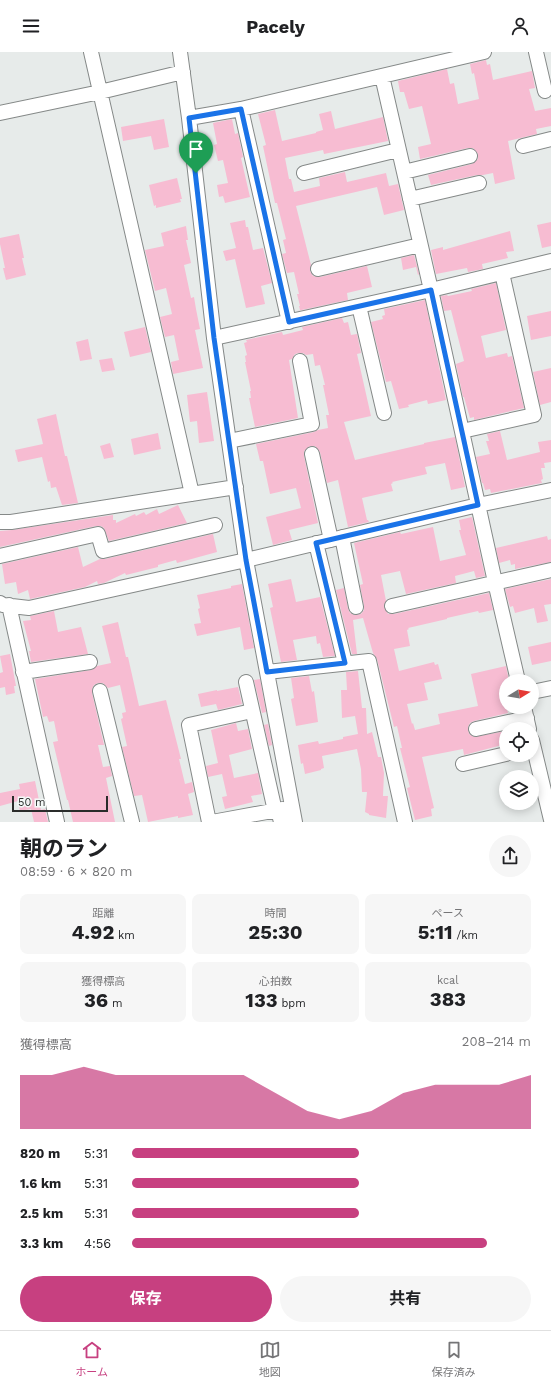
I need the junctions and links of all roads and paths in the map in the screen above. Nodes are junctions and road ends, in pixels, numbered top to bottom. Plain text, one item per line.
1 (91, 52) edge
2 (180, 52) edge
3 (484, 52) edge
4 (536, 52) edge
5 (183, 72) junction
6 (382, 76) junction
7 (545, 91) dead end
8 (100, 92) junction
9 (241, 109) junction
10 (0, 113) edge
11 (189, 118) junction
12 (551, 139) edge
13 (523, 146) dead end
14 (398, 150) junction
15 (470, 156) dead end
16 (404, 172) junction
17 (304, 173) dead end
18 (479, 183) dead end
19 (410, 199) junction
20 (420, 245) junction
21 (551, 261) edge
22 (318, 269) dead end
23 (502, 273) junction
24 (431, 290) junction
25 (359, 306) junction
26 (289, 322) junction
27 (214, 338) junction
28 (300, 361) dead end
29 (384, 413) dead end
30 (462, 431) junction
31 (229, 442) junction
32 (312, 454) dead end
33 (236, 487) junction
34 (551, 490) edge
35 (192, 494) junction
36 (478, 505) junction
37 (0, 522) edge
38 (215, 525) dead end
39 (336, 538) junction
40 (316, 543) junction
41 (0, 556) edge
42 (246, 560) junction
43 (551, 570) edge
44 (495, 582) junction
45 (3, 605) edge
46 (392, 606) dead end
47 (356, 607) dead end
48 (90, 662) dead end
49 (345, 663) junction
50 (23, 672) junction
51 (267, 672) junction
52 (516, 674) edge
53 (246, 682) dead end
54 (551, 688) edge
55 (100, 691) dead end
56 (539, 691) edge
57 (252, 711) junction
58 (527, 718) edge
59 (476, 729) dead end
60 (499, 756) edge
61 (537, 762) edge
62 (463, 764) dead end
63 (292, 808) junction
64 (278, 814) edge
65 (550, 821) edge
66 (57, 822) edge
67 (132, 822) edge
68 (209, 822) edge
69 (212, 822) edge
70 (295, 822) edge
71 (405, 822) edge

1 - 8 street
2 - 5 street
3 - 6 street
4 - 7 street
5 - 8 street
5 - 11 street
6 - 9 street
6 - 14 street
8 - 10 street
8 - 35 street
9 - 11 street
9 - 26 street
11 - 27 street
12 - 13 street
14 - 16 street
14 - 17 street
15 - 16 street
16 - 19 street
18 - 19 street
19 - 20 street
20 - 22 street
20 - 24 street
21 - 23 street
23 - 24 street
23 - 30 street
24 - 25 street
24 - 30 street
25 - 26 street
25 - 29 street
26 - 27 street
27 - 31 street
28 - 31 street
30 - 36 street
31 - 33 street
32 - 39 street
33 - 35 street
33 - 42 street
34 - 36 street
35 - 37 street
36 - 39 street
36 - 44 street
38 - 41 street
39 - 40 street
39 - 47 street
40 - 42 street
40 - 49 street
42 - 45 street
42 - 51 street
43 - 44 street
44 - 46 street
44 - 52 street
45 - 50 street
48 - 50 street
49 - 51 street
49 - 71 street
50 - 66 street
51 - 63 street
53 - 57 street
54 - 56 street
55 - 67 street
57 - 64 street
57 - 68 street
58 - 59 street
60 - 62 street
61 - 65 street
63 - 64 street
63 - 70 street
64 - 69 street

